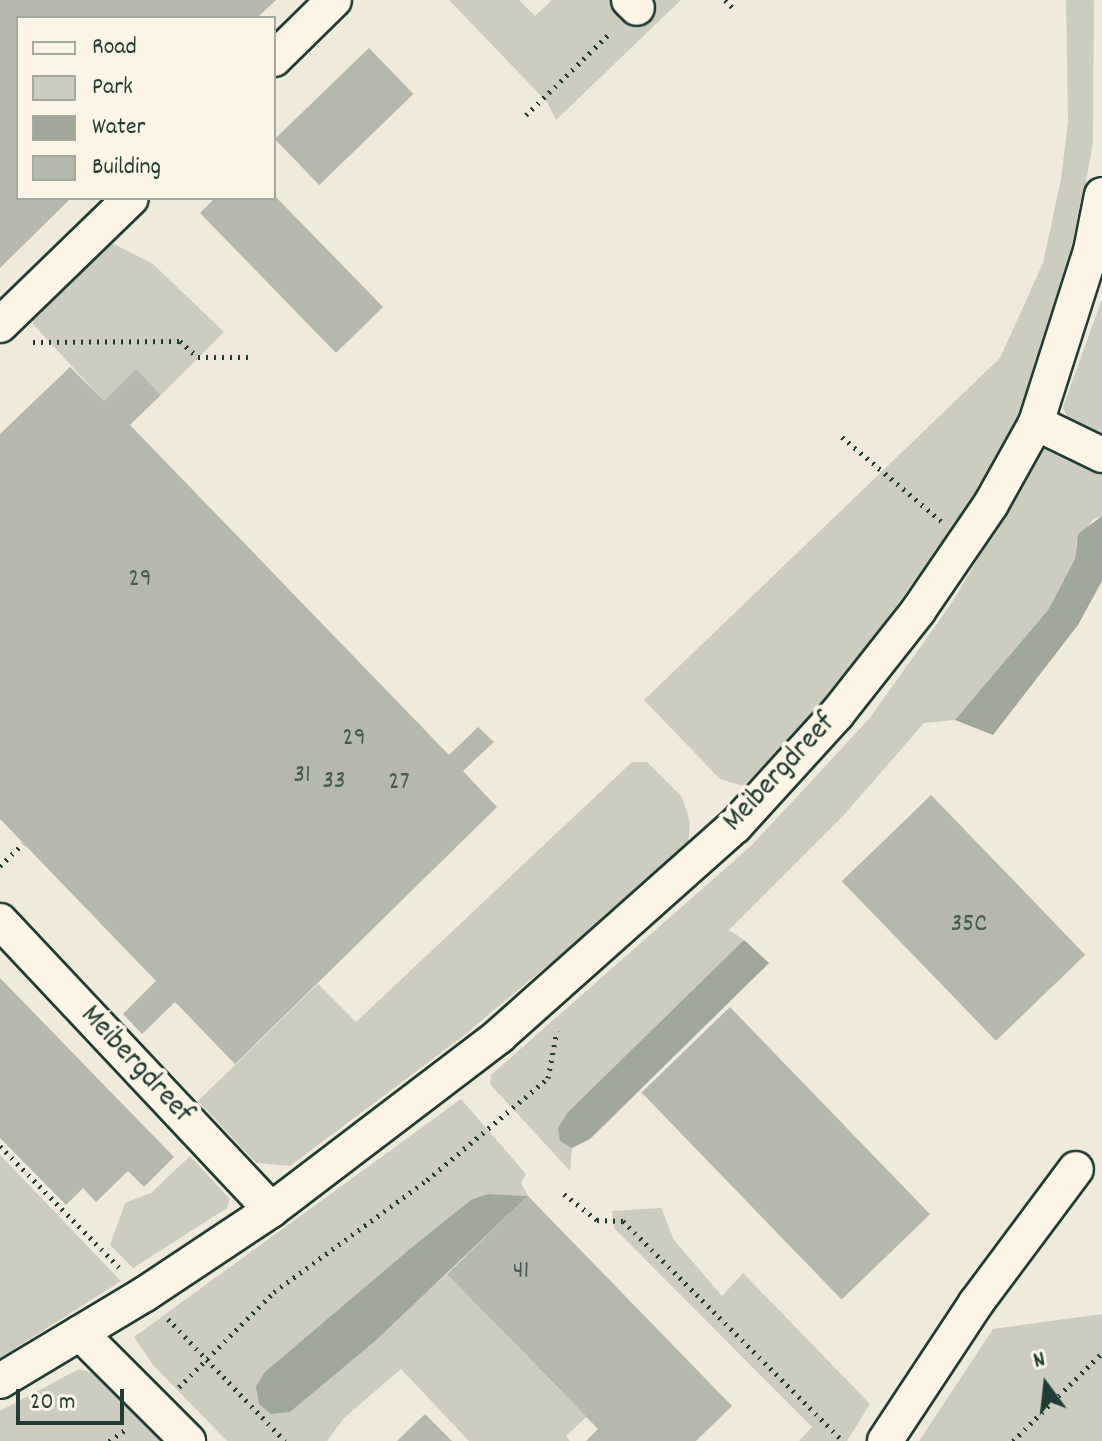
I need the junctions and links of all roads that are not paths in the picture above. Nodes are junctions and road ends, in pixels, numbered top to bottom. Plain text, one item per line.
1 (334, 0) edge
2 (276, 57) edge
3 (1102, 195) edge
4 (129, 200) edge
5 (8, 333) edge
6 (1036, 423) junction
7 (1102, 455) edge
8 (0, 921) edge
9 (1076, 1169) dead end
10 (271, 1210) junction
11 (80, 1333) junction
12 (0, 1381) edge
13 (188, 1441) edge
14 (885, 1441) edge

1 - 2 street
3 - 6 street, Meibergdreef
4 - 5 street
6 - 7 street
6 - 10 street, Meibergdreef
8 - 10 street, Meibergdreef
9 - 14 street
10 - 11 street, Meibergdreef
11 - 12 street, Meibergdreef
11 - 13 street

